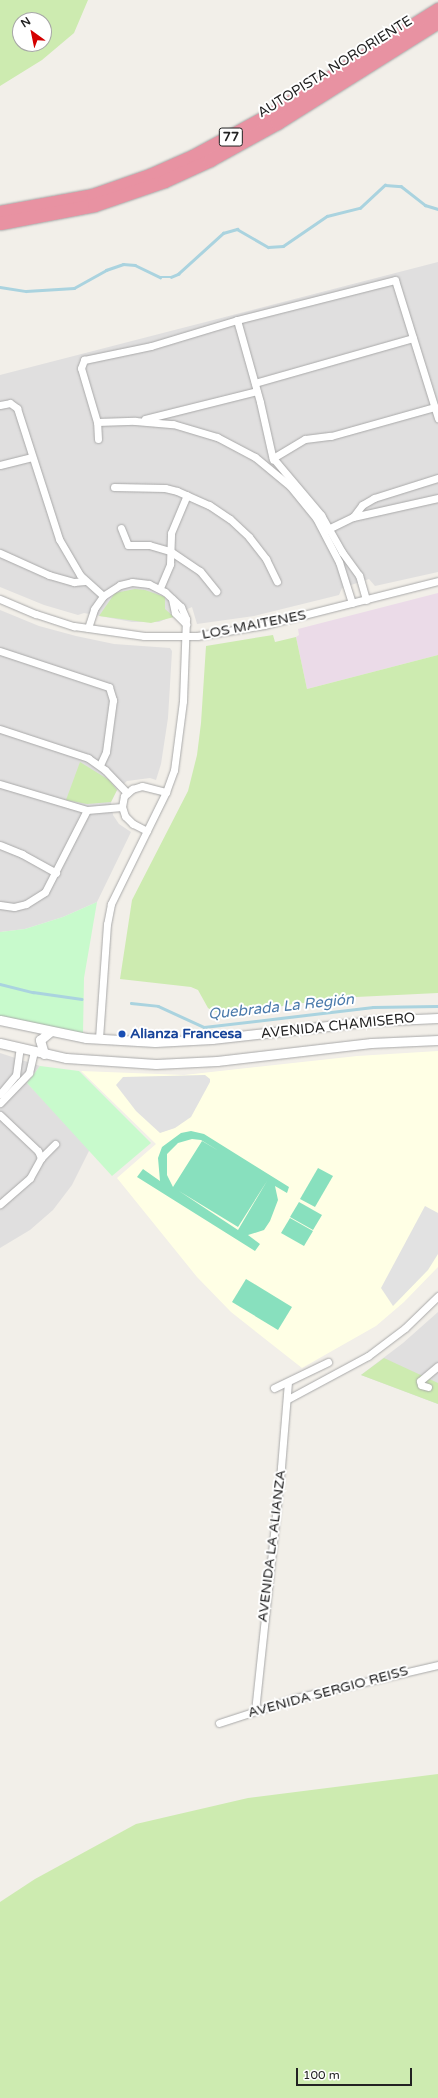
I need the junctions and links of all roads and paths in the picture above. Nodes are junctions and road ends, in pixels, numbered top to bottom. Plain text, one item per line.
1 (438, 9) edge
2 (438, 22) edge
3 (0, 212) edge
4 (0, 223) edge
5 (237, 320) junction
6 (413, 338) junction
7 (255, 383) junction
8 (257, 391) junction
9 (0, 405) edge
10 (435, 406) junction
11 (170, 413) junction
12 (438, 418) edge
13 (135, 421) junction
14 (97, 422) junction
15 (167, 423) junction
16 (98, 439) dead end
17 (32, 457) junction
18 (273, 458) junction
19 (0, 465) edge
20 (271, 468) junction
21 (438, 478) edge
22 (114, 487) dead end
23 (187, 495) junction
24 (438, 498) edge
25 (353, 517) junction
26 (121, 528) dead end
27 (327, 530) junction
28 (170, 551) junction
29 (0, 554) edge
30 (438, 581) edge
31 (85, 582) junction
32 (277, 582) dead end
33 (160, 588) junction
34 (216, 591) dead end
35 (103, 596) junction
36 (0, 599) edge
37 (366, 600) junction
38 (352, 603) junction
39 (88, 628) junction
40 (186, 636) junction
41 (0, 651) edge
42 (0, 729) edge
43 (100, 765) junction
44 (0, 784) edge
45 (166, 792) junction
46 (127, 793) junction
47 (122, 807) junction
48 (87, 810) junction
49 (147, 831) junction
50 (0, 845) edge
51 (56, 872) junction
52 (0, 905) edge
53 (438, 1018) edge
54 (0, 1020) edge
55 (50, 1032) junction
56 (99, 1039) junction
57 (438, 1040) edge
58 (0, 1043) edge
59 (20, 1048) junction
60 (34, 1052) junction
61 (44, 1054) junction
62 (0, 1094) edge
63 (0, 1104) edge
64 (0, 1115) edge
65 (55, 1144) dead end
66 (42, 1158) junction
67 (0, 1204) edge
68 (438, 1296) edge
69 (328, 1362) dead end
70 (438, 1366) edge
71 (288, 1382) junction
72 (428, 1387) dead end
73 (274, 1388) dead end
74 (288, 1398) junction
75 (438, 1665) edge
76 (254, 1711) junction
77 (219, 1723) dead end

1 - 3 highway, AUTOPISTA NORORIENTE / 77
2 - 4 highway, AUTOPISTA NORORIENTE / 77
5 - 6 street
5 - 7 street
5 - 14 street
6 - 7 street
6 - 10 street
7 - 8 street
8 - 11 street
8 - 18 street
9 - 17 street
10 - 12 street
10 - 18 street
11 - 13 street
11 - 15 street
13 - 14 street
13 - 15 street
14 - 16 street
15 - 20 street
17 - 19 street
17 - 31 street
18 - 20 street
18 - 27 street
20 - 27 street
21 - 25 street
22 - 23 street
23 - 28 street
23 - 32 street
24 - 25 street
25 - 27 street
26 - 28 street
27 - 37 street
27 - 38 street
28 - 33 street
28 - 34 street
29 - 31 street
30 - 37 street, LOS MAITENES
31 - 35 street
33 - 35 street
33 - 40 street
35 - 39 street
36 - 39 street, LOS MAITENES
37 - 38 street, LOS MAITENES
38 - 40 street, LOS MAITENES
39 - 40 street, LOS MAITENES
40 - 45 street
41 - 43 street
42 - 43 street
43 - 46 street
44 - 48 street
45 - 46 street
45 - 49 street
46 - 47 street
47 - 48 street
47 - 49 street
48 - 51 street
49 - 56 street
50 - 51 street
51 - 52 street
53 - 56 street, AVENIDA CHAMISERO
54 - 55 street, AVENIDA CHAMISERO
55 - 56 street, AVENIDA CHAMISERO
55 - 61 street
57 - 61 street, AVENIDA CHAMISERO
58 - 59 street, AVENIDA CHAMISERO
59 - 60 street, AVENIDA CHAMISERO
59 - 62 street
60 - 61 street, AVENIDA CHAMISERO
60 - 63 street
64 - 66 street
65 - 66 street
66 - 67 street
68 - 74 street
69 - 71 street
70 - 72 street
71 - 73 street
71 - 74 street, AVENIDA LA ALIANZA
74 - 76 street, AVENIDA LA ALIANZA
75 - 76 street, AVENIDA SERGIO REISS
76 - 77 street, AVENIDA SERGIO REISS

